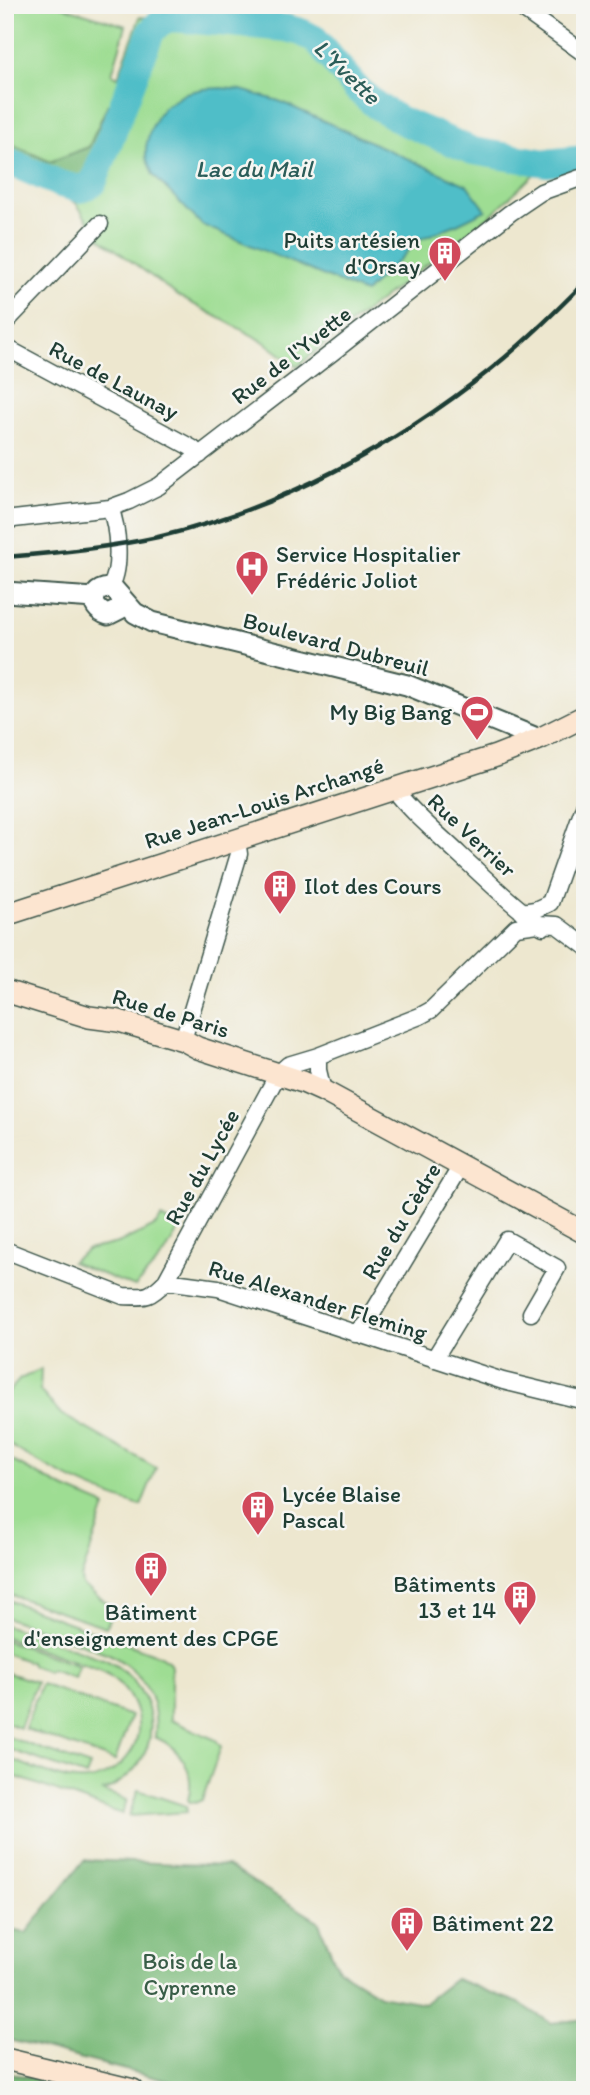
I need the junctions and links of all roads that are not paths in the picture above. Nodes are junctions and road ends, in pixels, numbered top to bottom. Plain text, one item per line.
1 (517, 5) edge
2 (585, 54) edge
3 (585, 178) edge
4 (100, 225) dead end
5 (5, 323) edge
6 (5, 347) edge
7 (200, 455) junction
8 (110, 508) junction
9 (5, 520) edge
10 (5, 592) edge
11 (109, 595) junction
12 (585, 716) edge
13 (538, 739) junction
14 (393, 788) junction
15 (585, 804) edge
16 (237, 839) junction
17 (550, 902) junction
18 (5, 915) edge
19 (519, 920) junction
20 (538, 924) junction
21 (556, 925) junction
22 (585, 946) edge
23 (585, 956) edge
24 (5, 992) edge
25 (183, 1040) junction
26 (318, 1056) junction
27 (278, 1074) junction
28 (323, 1091) junction
29 (461, 1166) junction
30 (585, 1233) edge
31 (5, 1250) edge
32 (166, 1280) junction
33 (531, 1313) dead end
34 (356, 1334) junction
35 (434, 1359) junction
36 (585, 1401) edge
37 (5, 2059) edge
38 (133, 2090) edge

1 - 2 street
3 - 7 street, Rue de l'Yvette
4 - 5 street
6 - 7 street, Rue de Launay
7 - 8 street, Rue de l'Yvette
8 - 9 street, Rue de l'Yvette
8 - 11 street
10 - 11 street
11 - 13 street, Boulevard Dubreuil
12 - 13 main road, Rue Jean-Louis Archangé
13 - 14 main road, Rue Jean-Louis Archangé
14 - 16 main road, Rue Jean-Louis Archangé
14 - 19 street, Rue Verrier
15 - 17 street
16 - 18 main road, Rue Jean-Louis Archangé
16 - 25 street
17 - 19 street
17 - 21 street
19 - 20 street
19 - 26 street
20 - 21 street
20 - 23 street
21 - 22 street
24 - 25 main road, Rue de Paris
25 - 27 main road, Rue de Paris
26 - 27 street
26 - 28 street
27 - 28 main road, Rue de Paris
27 - 32 street, Rue du Lycée
28 - 29 main road, Rue de Paris
29 - 30 main road, Rue de Paris
29 - 34 street, Rue du Cèdre
31 - 32 street
32 - 34 street, Rue Alexander Fleming
33 - 35 street
34 - 35 street, Rue Alexander Fleming
35 - 36 street, Rue Alexander Fleming
37 - 38 main road

